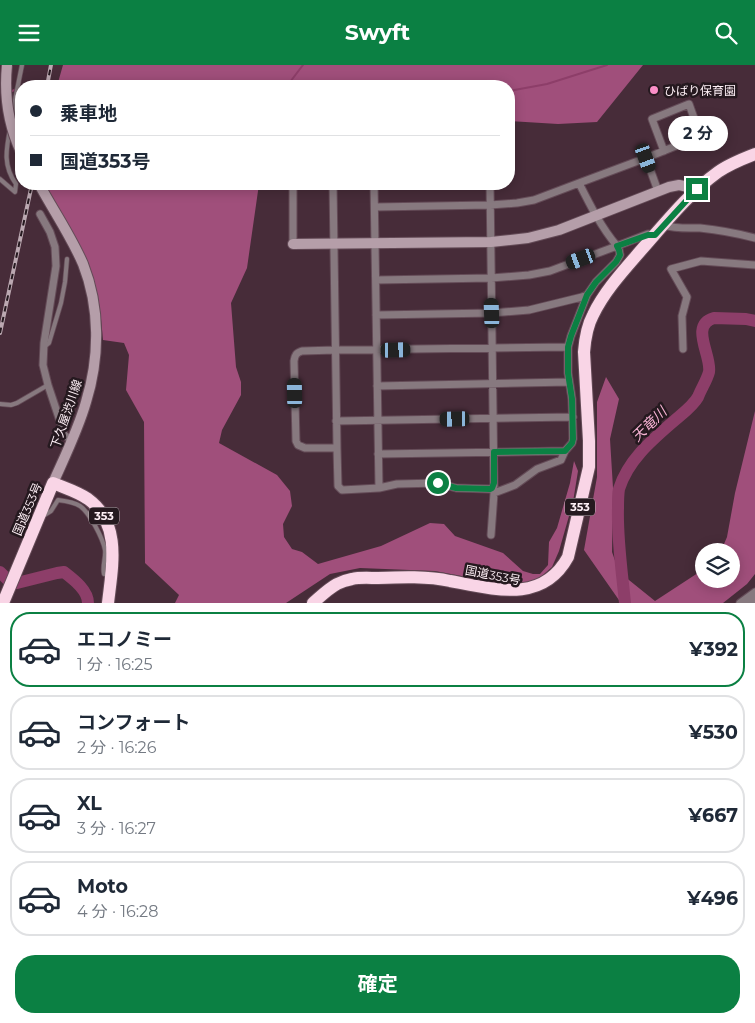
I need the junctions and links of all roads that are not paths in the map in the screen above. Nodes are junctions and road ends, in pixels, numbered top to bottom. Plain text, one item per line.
1 (7, 65) edge
2 (22, 65) edge
3 (19, 80) edge
4 (15, 103) edge
5 (15, 138) edge
6 (664, 151) junction
7 (755, 154) edge
8 (646, 158) junction
9 (0, 179) edge
10 (579, 183) junction
11 (15, 184) edge
12 (697, 189) junction
13 (15, 190) edge
14 (43, 190) edge
15 (293, 190) edge
16 (333, 190) edge
17 (374, 190) edge
18 (490, 190) edge
19 (658, 191) junction
20 (490, 205) junction
21 (375, 207) junction
22 (40, 214) dead end
23 (595, 216) junction
24 (659, 230) junction
25 (755, 238) edge
26 (491, 242) junction
27 (293, 244) joint
28 (334, 244) junction
29 (376, 244) junction
30 (617, 246) junction
31 (67, 259) dead end
32 (755, 265) edge
33 (491, 278) junction
34 (376, 280) junction
35 (587, 295) junction
36 (492, 313) junction
37 (376, 315) junction
38 (44, 347) junction
39 (568, 347) junction
40 (492, 348) junction
41 (683, 349) dead end
42 (335, 350) junction
43 (377, 350) junction
44 (569, 382) junction
45 (493, 383) junction
46 (48, 385) junction
47 (377, 386) junction
48 (0, 403) edge
49 (573, 417) junction
50 (493, 418) junction
51 (336, 421) junction
52 (378, 421) junction
53 (72, 440) junction
54 (337, 449) junction
55 (565, 451) junction
56 (494, 452) junction
57 (378, 454) junction
58 (53, 483) junction
59 (379, 488) junction
60 (39, 518) junction
61 (491, 535) dead end
62 (111, 576) junction
63 (755, 592) edge
64 (5, 596) edge
65 (755, 599) edge
66 (108, 603) edge
67 (313, 603) edge
68 (740, 603) edge
69 (750, 603) edge

1 - 5 street, bridge
2 - 3 lane
4 - 11 lane
6 - 6 street
6 - 8 street
7 - 12 highway, 国道353号 / 353
8 - 10 street
8 - 19 street
9 - 13 lane
10 - 20 street
10 - 23 street
12 - 19 street
12 - 24 highway, 国道353号 / 353
14 - 53 street, 下久屋渋川線
15 - 27 street
16 - 28 street
17 - 21 street
18 - 20 street
19 - 23 street
20 - 21 street
20 - 26 street
21 - 29 street
22 - 38 street
23 - 26 street
23 - 30 street
24 - 25 street
24 - 30 street
24 - 67 highway, 国道353号 / 353
26 - 29 street
26 - 33 street
27 - 28 street
28 - 29 street
28 - 42 street
29 - 34 street
30 - 33 street
30 - 35 street
31 - 38 lane
32 - 41 street
33 - 34 street
33 - 36 street
34 - 37 street
35 - 36 street
35 - 39 street
36 - 37 street
36 - 40 street
37 - 43 street
38 - 46 street
39 - 40 street
39 - 44 street
40 - 43 street
40 - 45 street
42 - 43 street
42 - 51 street
42 - 54 street
43 - 47 street
44 - 45 street
44 - 49 street
45 - 47 street
45 - 50 street
46 - 48 lane
46 - 53 street
47 - 52 street
49 - 50 street
49 - 55 street
50 - 52 street
50 - 56 street
51 - 52 street
51 - 54 street
52 - 57 street
53 - 58 street, 下久屋渋川線
54 - 59 street
55 - 56 street
55 - 61 street
56 - 57 street
56 - 59 street
57 - 59 street
58 - 60 highway, 国道353号
58 - 62 highway, 国道353号 / 353
60 - 62 lane
60 - 64 highway, 国道353号
62 - 66 highway, 国道353号 / 353
63 - 68 street
65 - 69 street

